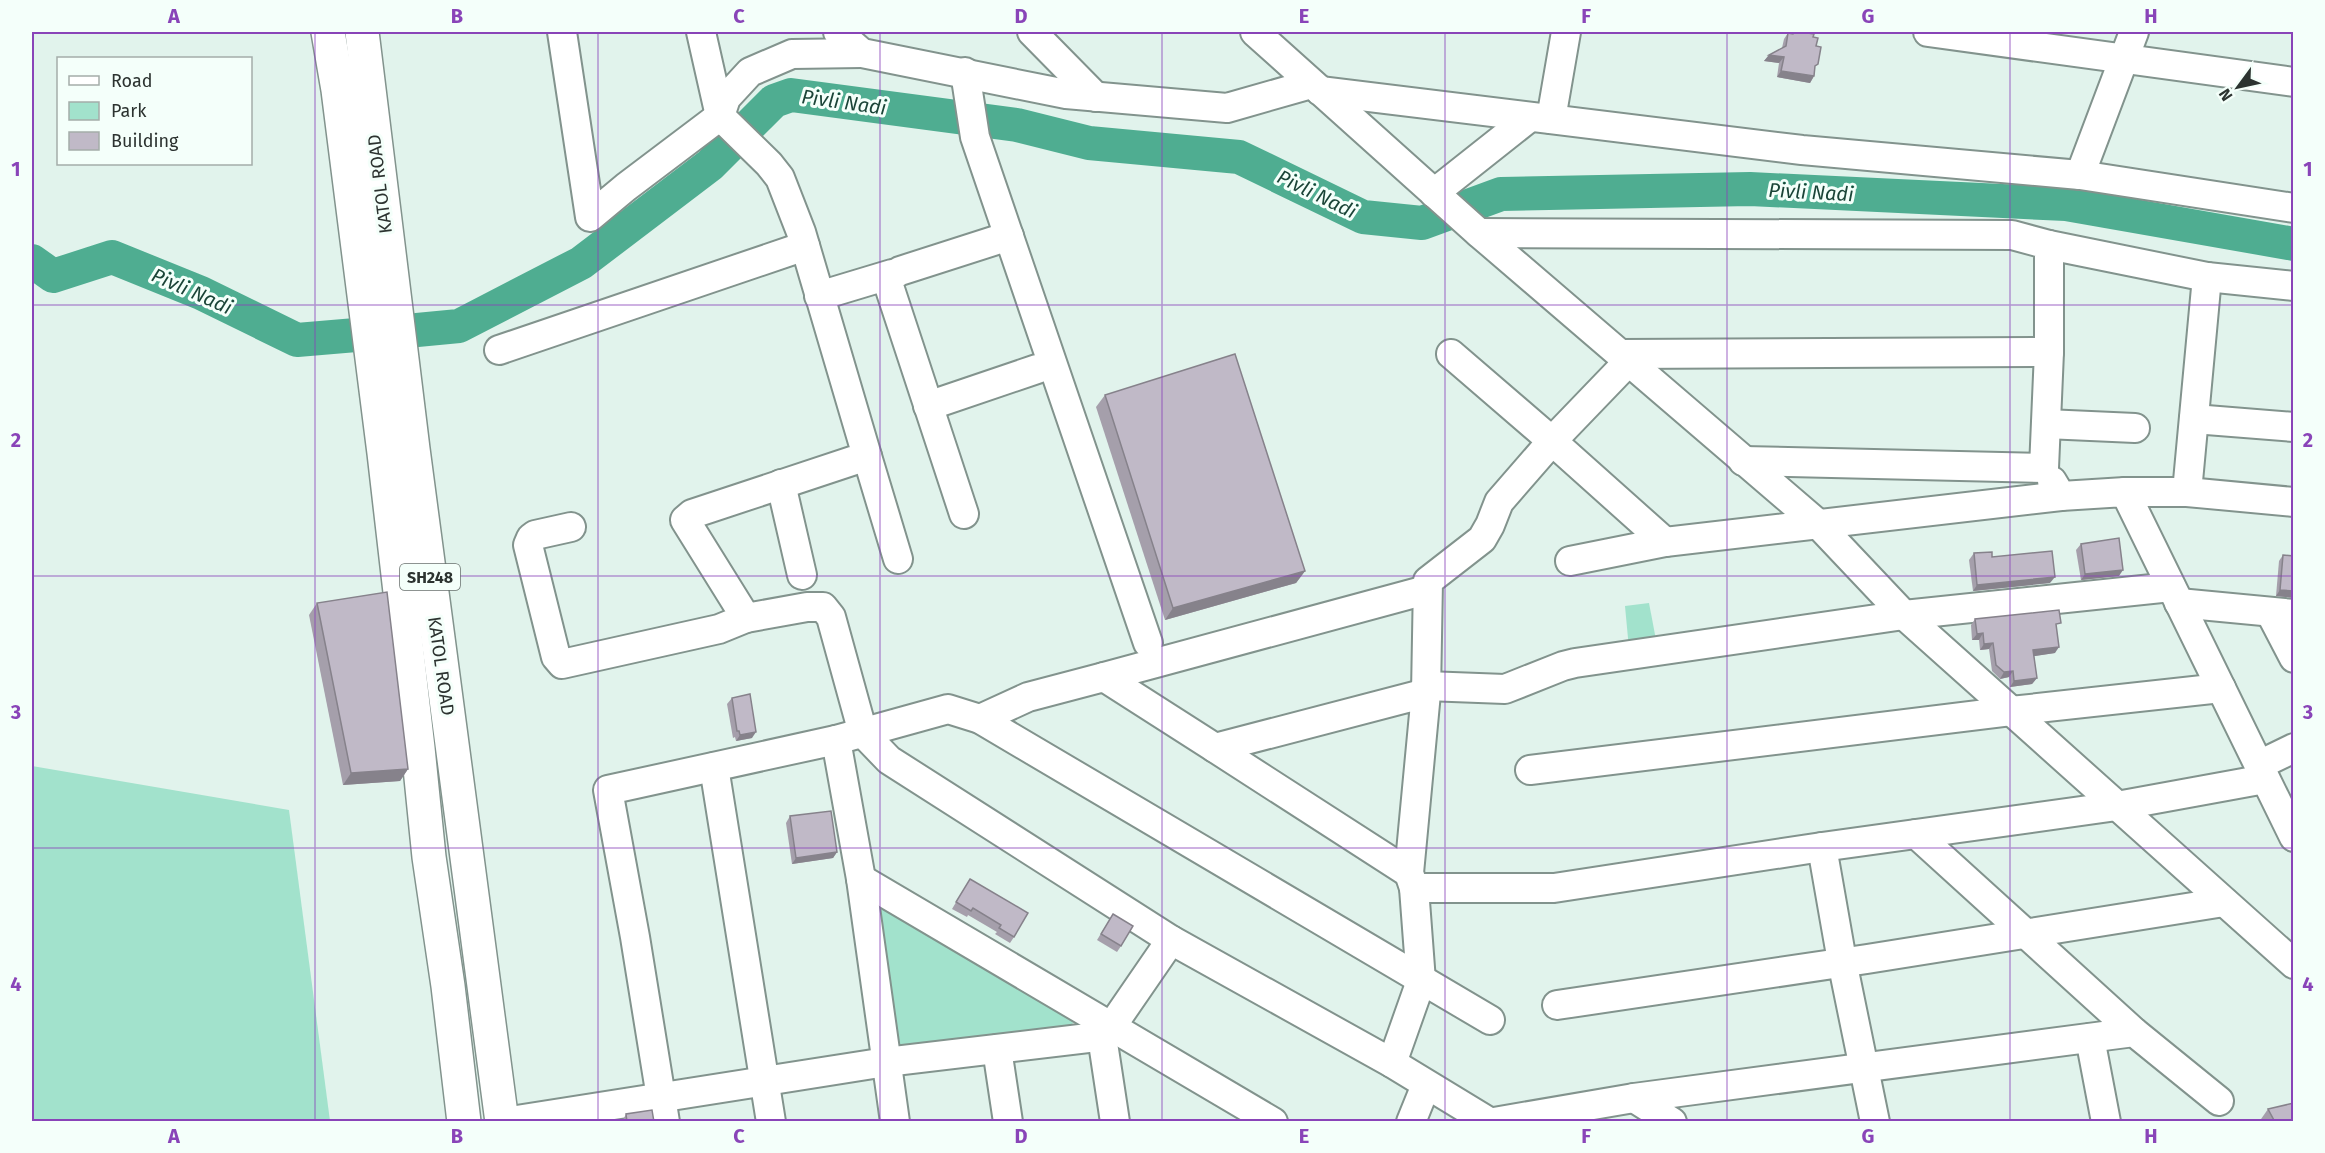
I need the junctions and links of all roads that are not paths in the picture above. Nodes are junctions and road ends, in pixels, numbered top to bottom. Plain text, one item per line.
1 (328, 32) edge
2 (362, 32) edge
3 (562, 32) edge
4 (701, 32) edge
5 (838, 32) edge
6 (1032, 32) edge
7 (1255, 32) edge
8 (1566, 32) edge
9 (1928, 32) edge
10 (2129, 44) edge
11 (862, 53) junction
12 (965, 72) junction
13 (2294, 82) edge
14 (1316, 88) junction
15 (1096, 97) junction
16 (1540, 118) junction
17 (725, 121) junction
18 (2080, 175) junction
19 (1440, 198) junction
20 (2294, 208) edge
21 (1473, 228) junction
22 (1009, 236) junction
23 (2049, 245) junction
24 (805, 246) junction
25 (892, 274) junction
26 (2207, 277) junction
27 (2294, 286) edge
28 (819, 296) junction
29 (499, 350) dead end
30 (2049, 352) junction
31 (1451, 354) dead end
32 (1624, 358) junction
33 (1037, 369) dead end
34 (928, 406) junction
35 (2194, 419) junction
36 (2046, 424) junction
37 (2294, 427) edge
38 (2135, 428) dead end
39 (1552, 441) junction
40 (398, 451) junction
41 (867, 456) junction
42 (1743, 461) junction
43 (2044, 468) junction
44 (781, 484) junction
45 (2125, 492) junction
46 (2187, 492) junction
47 (2061, 496) junction
48 (2294, 502) edge
49 (964, 514) dead end
50 (1817, 523) junction
51 (571, 527) dead end
52 (1665, 542) junction
53 (898, 559) dead end
54 (1570, 561) dead end
55 (802, 575) dead end
56 (1426, 590) junction
57 (2175, 595) junction
58 (2282, 613) edge
59 (1904, 615) junction
60 (746, 618) junction
61 (1148, 643) dead end
62 (2294, 658) edge
63 (1104, 677) junction
64 (2221, 688) junction
65 (1426, 690) junction
66 (2011, 711) junction
67 (980, 719) junction
68 (863, 733) junction
69 (836, 740) junction
70 (1215, 748) junction
71 (2294, 748) edge
72 (714, 767) junction
73 (1530, 770) dead end
74 (2262, 772) junction
75 (2117, 806) junction
76 (1916, 834) junction
77 (2294, 837) edge
78 (1822, 847) junction
79 (861, 879) junction
80 (1411, 880) junction
81 (2224, 902) junction
82 (2027, 933) junction
83 (1171, 940) junction
84 (1842, 962) junction
85 (2294, 964) edge
86 (1421, 981) junction
87 (1557, 1005) dead end
88 (1490, 1020) dead end
89 (1107, 1031) junction
90 (2134, 1032) junction
91 (2090, 1038) junction
92 (998, 1048) junction
93 (886, 1062) junction
94 (1392, 1064) junction
95 (1863, 1068) junction
96 (764, 1081) junction
97 (1426, 1085) junction
98 (1634, 1098) junction
99 (2219, 1101) dead end
100 (663, 1110) edge
101 (464, 1120) edge
102 (501, 1122) edge
103 (771, 1122) edge
104 (895, 1122) edge
105 (1008, 1122) edge
106 (1115, 1122) edge
107 (1273, 1122) edge
108 (1411, 1122) edge
109 (1492, 1122) edge
110 (1672, 1122) edge
111 (1875, 1122) edge
112 (2106, 1122) edge

1 - 40 main road, KATOL ROAD / SH248
2 - 40 main road, KATOL ROAD / SH248
3 - 17 street
4 - 17 street
5 - 11 street
6 - 15 street
7 - 14 street
8 - 16 street
9 - 10 street
10 - 13 street
10 - 18 street
11 - 12 street
11 - 17 street
12 - 15 street
12 - 22 street
14 - 15 street
14 - 16 street
14 - 19 street
16 - 18 street
16 - 19 street
17 - 24 street
18 - 20 street
19 - 21 street
21 - 23 street
21 - 32 street
22 - 25 street
22 - 61 street
23 - 26 street
23 - 30 street
24 - 28 street
24 - 29 street
25 - 28 street
25 - 34 street
26 - 27 street
26 - 35 street
28 - 41 street
30 - 32 street
30 - 36 street
31 - 39 street
32 - 39 street
32 - 42 street
33 - 34 street
34 - 49 street
35 - 37 street
35 - 46 street
36 - 38 street
36 - 43 street
39 - 52 street
39 - 56 street
40 - 101 main road, KATOL ROAD / SH248
40 - 102 main road, KATOL ROAD / SH248
41 - 44 street
41 - 53 street
42 - 43 street
42 - 50 street
43 - 47 street
44 - 55 street
44 - 60 street
45 - 46 street
45 - 47 street
45 - 57 street
46 - 48 street
47 - 50 street
50 - 52 street
50 - 59 street
51 - 60 street
52 - 54 street
56 - 63 street
56 - 65 street
57 - 58 street
57 - 59 street
57 - 64 street
58 - 62 street
59 - 65 street
59 - 66 street
60 - 68 street
63 - 67 street
63 - 70 street
64 - 66 street
64 - 74 street
65 - 70 street
65 - 80 street
66 - 73 street
66 - 75 street
67 - 68 street
67 - 86 street
68 - 69 street
68 - 83 street
69 - 72 street
69 - 79 street
70 - 80 street
71 - 74 street
72 - 96 street
72 - 100 street
74 - 75 street
74 - 77 street
75 - 76 street
75 - 81 street
76 - 78 street
76 - 82 street
78 - 80 street
78 - 84 street
79 - 89 street
79 - 93 street
80 - 86 street
81 - 82 street
81 - 85 street
82 - 84 street
82 - 90 street
83 - 89 street
83 - 94 street
84 - 87 street
84 - 95 street
86 - 88 street
86 - 94 street
89 - 92 street
89 - 106 street
89 - 107 street
90 - 91 street
90 - 99 street
91 - 95 street
91 - 112 street
92 - 93 street
92 - 105 street
93 - 96 street
93 - 104 street
94 - 97 street
95 - 98 street
95 - 111 street
96 - 100 street
96 - 103 street
97 - 108 street
97 - 109 street
98 - 109 street
98 - 110 street
100 - 102 street
101 - 102 street

